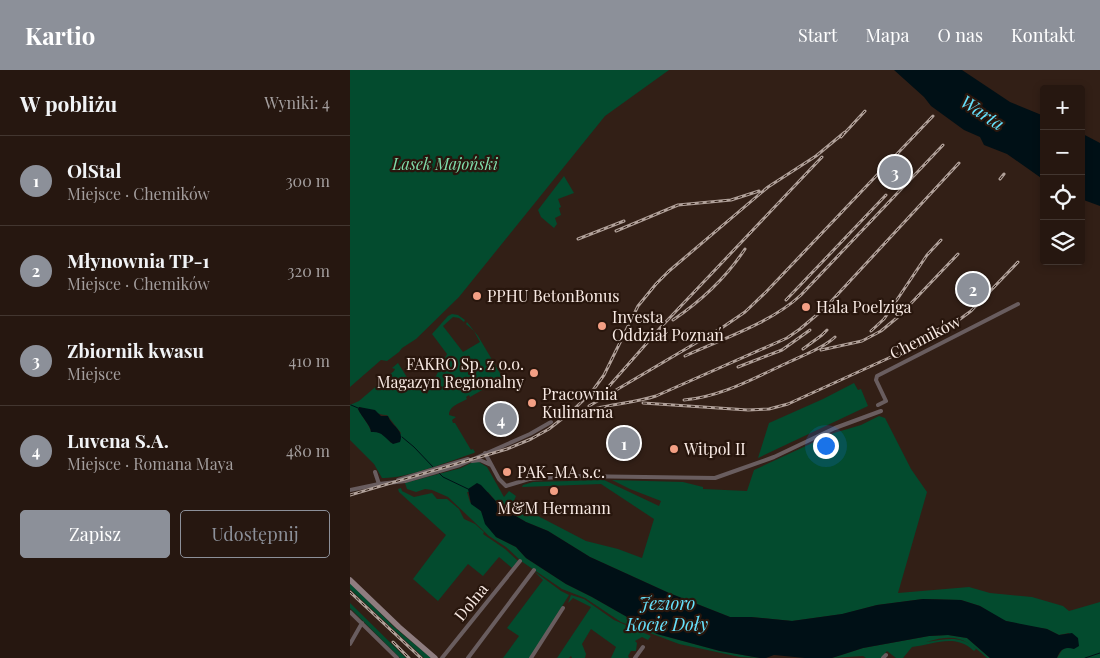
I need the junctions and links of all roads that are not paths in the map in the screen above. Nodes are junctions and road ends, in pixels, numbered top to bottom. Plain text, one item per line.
1 (1018, 304) dead end
2 (878, 405) dead end
3 (881, 411) dead end
4 (551, 422) dead end
5 (485, 453) junction
6 (479, 456) junction
7 (456, 465) junction
8 (492, 466) junction
9 (375, 472) dead end
10 (380, 484) junction
11 (350, 490) edge
12 (520, 561) dead end
13 (534, 570) dead end
14 (350, 580) edge
15 (563, 608) dead end
16 (350, 612) edge
17 (362, 623) junction
18 (350, 644) edge
19 (643, 647) dead end
20 (397, 658) edge
21 (435, 658) edge
22 (442, 658) edge
23 (468, 658) edge
24 (531, 658) edge
25 (635, 658) edge

1 - 2 street, Chemików
3 - 8 street
4 - 5 street
5 - 6 street
5 - 8 street
6 - 7 street
6 - 7 street
7 - 8 street
7 - 10 street
9 - 10 street
10 - 11 street
12 - 22 street, Dolna
13 - 23 street
14 - 21 main road
15 - 24 street
16 - 17 street
17 - 18 street
17 - 20 street
19 - 25 street

